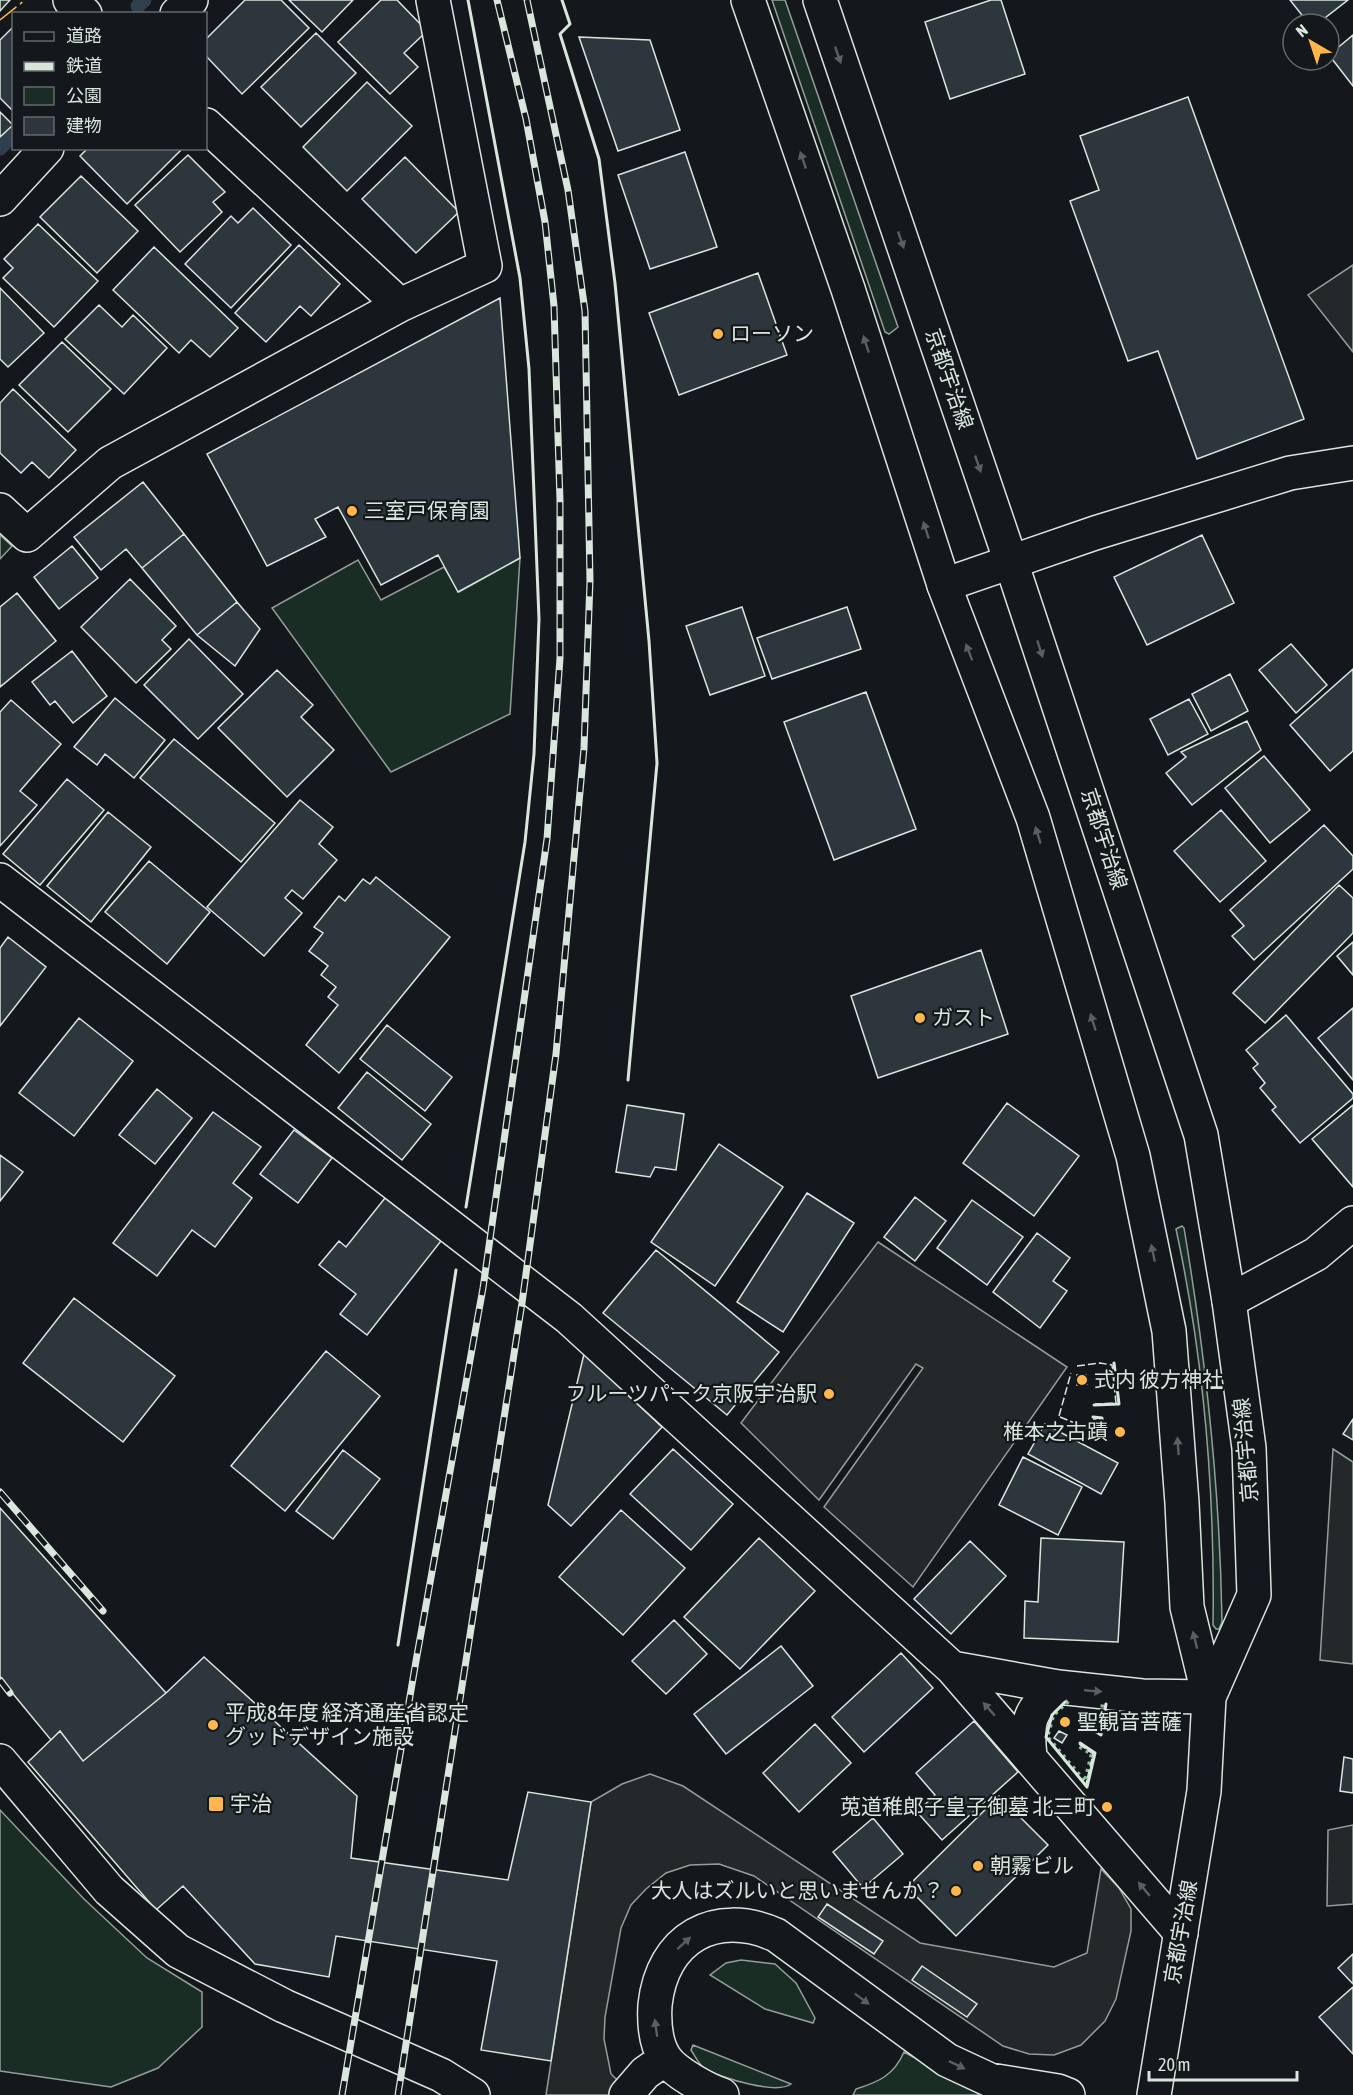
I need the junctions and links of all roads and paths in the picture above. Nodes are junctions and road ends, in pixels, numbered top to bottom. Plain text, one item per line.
1 (70, 0) edge
2 (191, 0) edge
3 (433, 0) edge
4 (747, 0) edge
5 (820, 0) edge
6 (83, 12) edge
7 (179, 12) edge
8 (207, 126) edge
9 (45, 150) edge
10 (0, 199) edge
11 (400, 305) junction
12 (1353, 463) edge
13 (0, 510) edge
14 (1011, 562) junction
15 (944, 585) junction
16 (0, 880) edge
17 (1353, 1223) edge
18 (1229, 1301) junction
19 (952, 1668) junction
20 (1058, 1688) junction
21 (1209, 1697) junction
22 (1030, 1756) junction
23 (0, 1761) edge
24 (1181, 1933) junction
25 (665, 2059) junction
26 (473, 2095) edge
27 (626, 2095) edge
28 (722, 2095) edge
29 (1068, 2095) edge
30 (1154, 2095) edge

1 - 6 street
2 - 7 street
3 - 11 street
15 -> 4 street, 京都宇治線
5 -> 14 street, 京都宇治線
8 - 11 street
9 - 10 street
11 - 13 street
12 - 14 street
14 - 15 street
14 -> 18 street, 京都宇治線
21 -> 15 street, 京都宇治線
16 - 19 street
17 - 18 street
18 - 21 street, 京都宇治線
19 - 20 street
22 -> 19 street
20 -> 21 street
20 - 22 street
21 - 24 street, 京都宇治線
24 -> 22 street
23 - 26 street
24 - 30 street, 京都宇治線
25 - 27 street
25 - 28 street
25 -> 29 street

